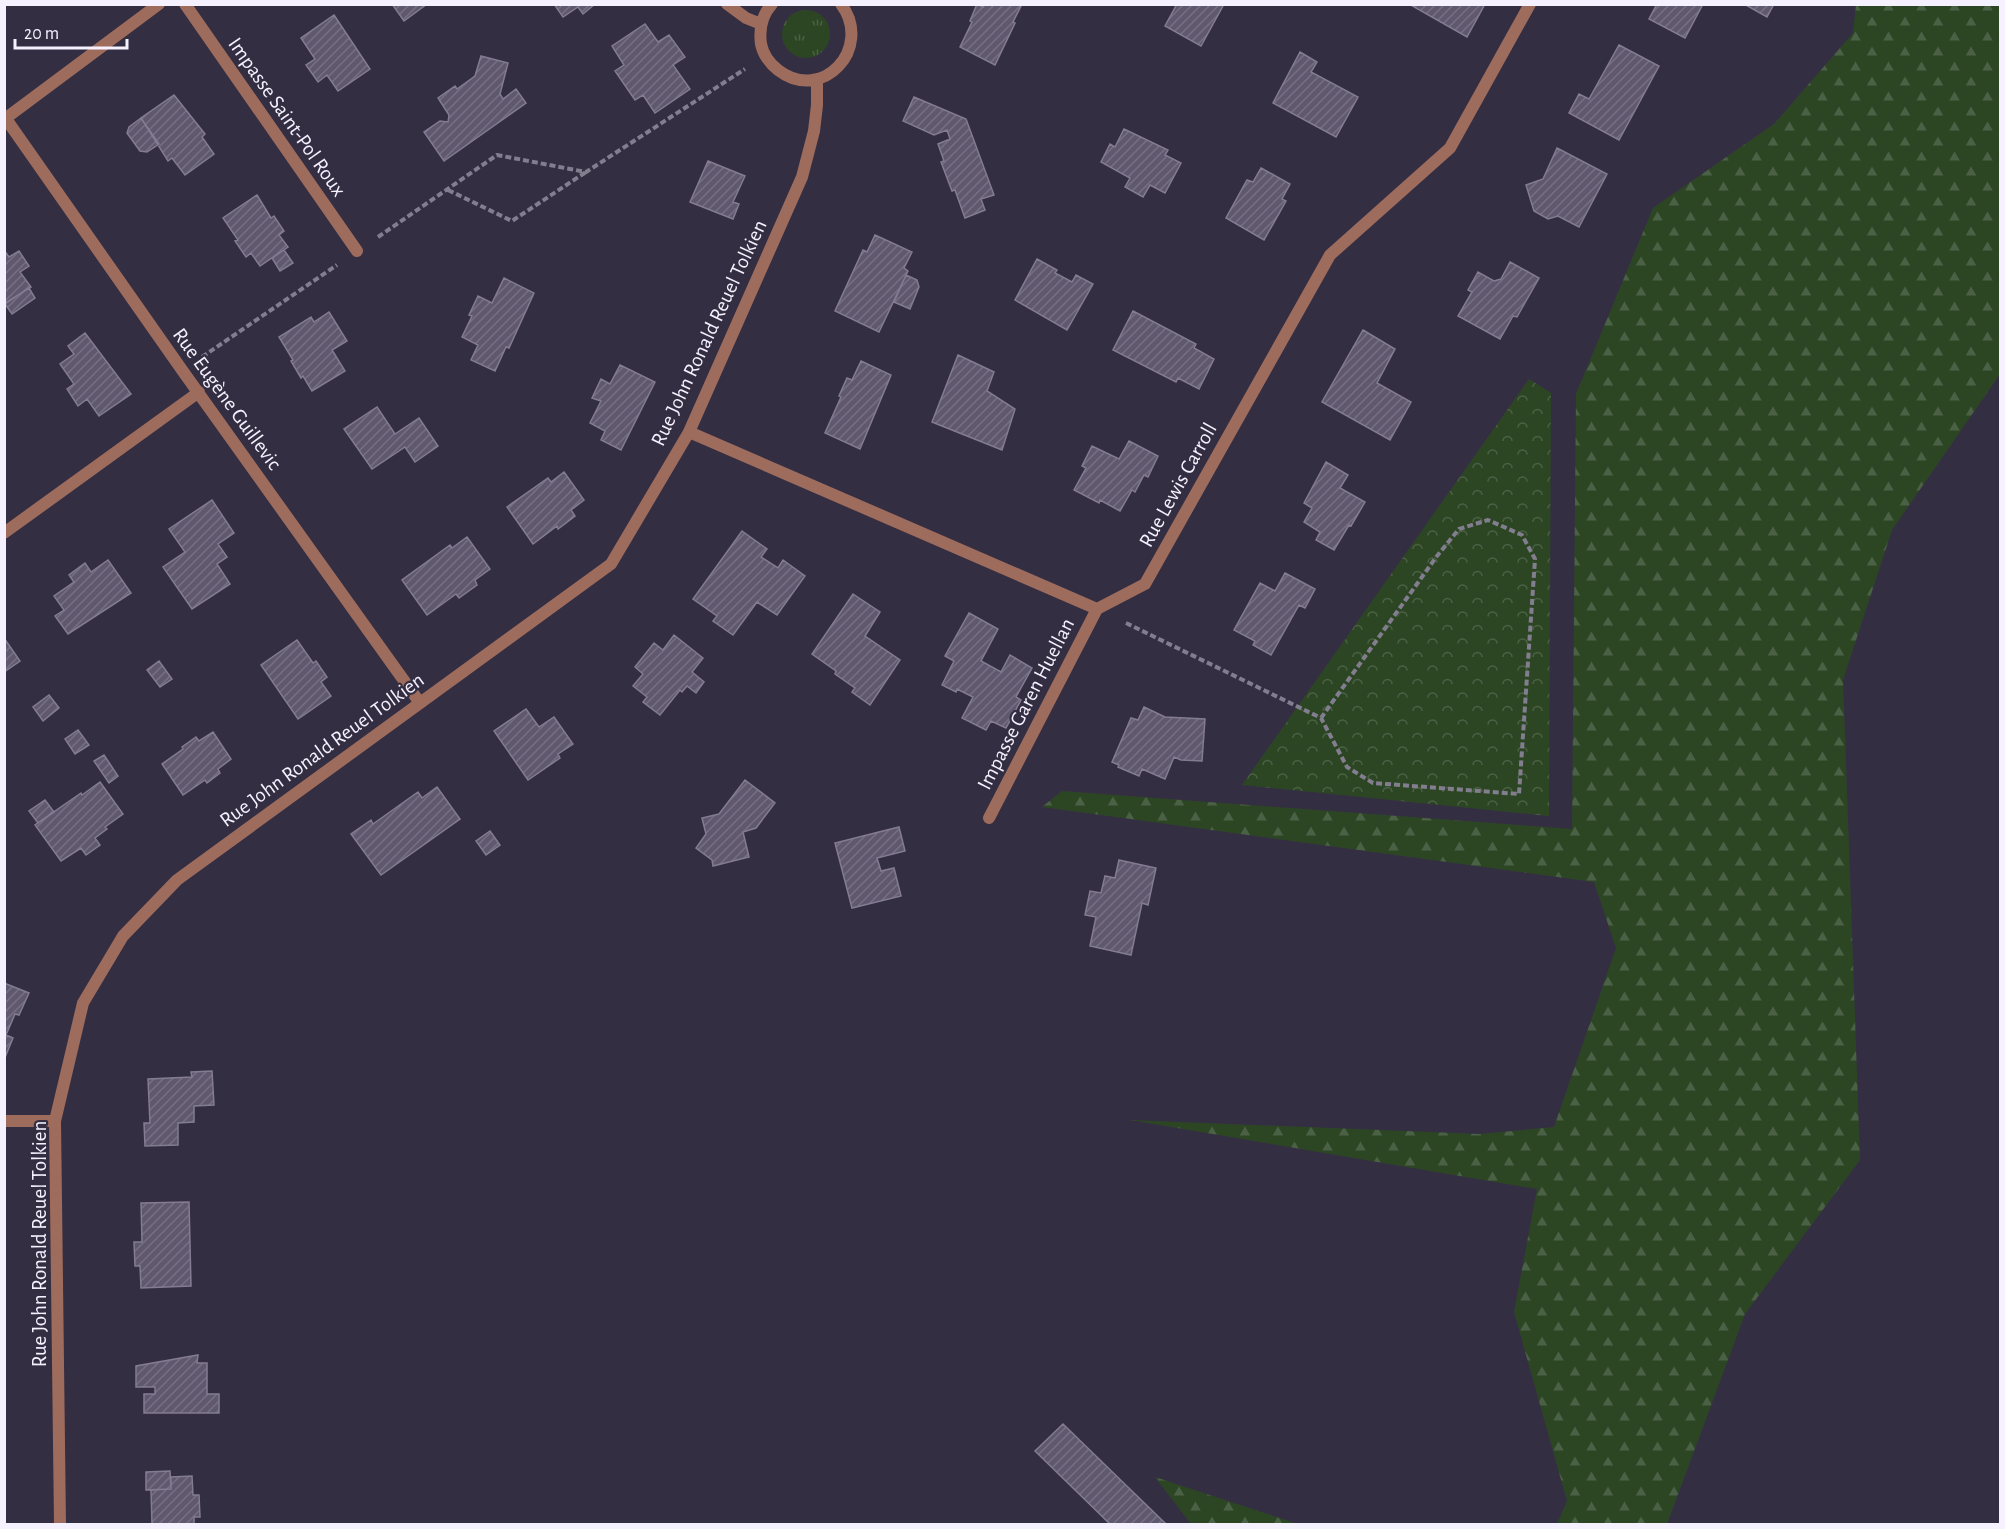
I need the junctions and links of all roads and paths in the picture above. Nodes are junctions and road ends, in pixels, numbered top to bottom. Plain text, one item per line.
1 (159, 4) edge
2 (185, 4) edge
3 (727, 4) edge
4 (772, 4) edge
5 (841, 4) edge
6 (1530, 4) edge
7 (761, 24) junction
8 (766, 56) junction
9 (817, 79) junction
10 (5, 117) edge
11 (586, 172) junction
12 (447, 190) junction
13 (377, 238) dead end
14 (357, 251) dead end
15 (345, 259) dead end
16 (182, 370) junction
17 (199, 392) junction
18 (689, 432) junction
19 (4, 532) edge
20 (1097, 609) junction
21 (420, 703) junction
22 (1321, 718) junction
23 (989, 818) dead end
24 (4, 1121) edge
25 (56, 1121) junction
26 (60, 1524) edge

1 - 10 street
2 - 14 street, Impasse Saint-Pol Roux
3 - 7 street
4 - 7 street
5 - 9 street
6 - 20 street, Rue Lewis Carroll
7 - 8 street
8 - 9 street
8 - 11 path
9 - 18 street, Rue John Ronald Reuel Tolkien
10 - 16 street, Rue Eugène Guillevic
11 - 12 path
11 - 12 path
12 - 13 path
15 - 16 path
16 - 17 street, Rue Eugène Guillevic
17 - 19 street
17 - 21 street, Rue Eugène Guillevic
18 - 20 street
18 - 21 street, Rue John Ronald Reuel Tolkien
20 - 22 path
20 - 23 street, Impasse Garen Huellan
21 - 25 street, Rue John Ronald Reuel Tolkien
22 - 22 path
24 - 25 street
25 - 26 street, Rue John Ronald Reuel Tolkien

